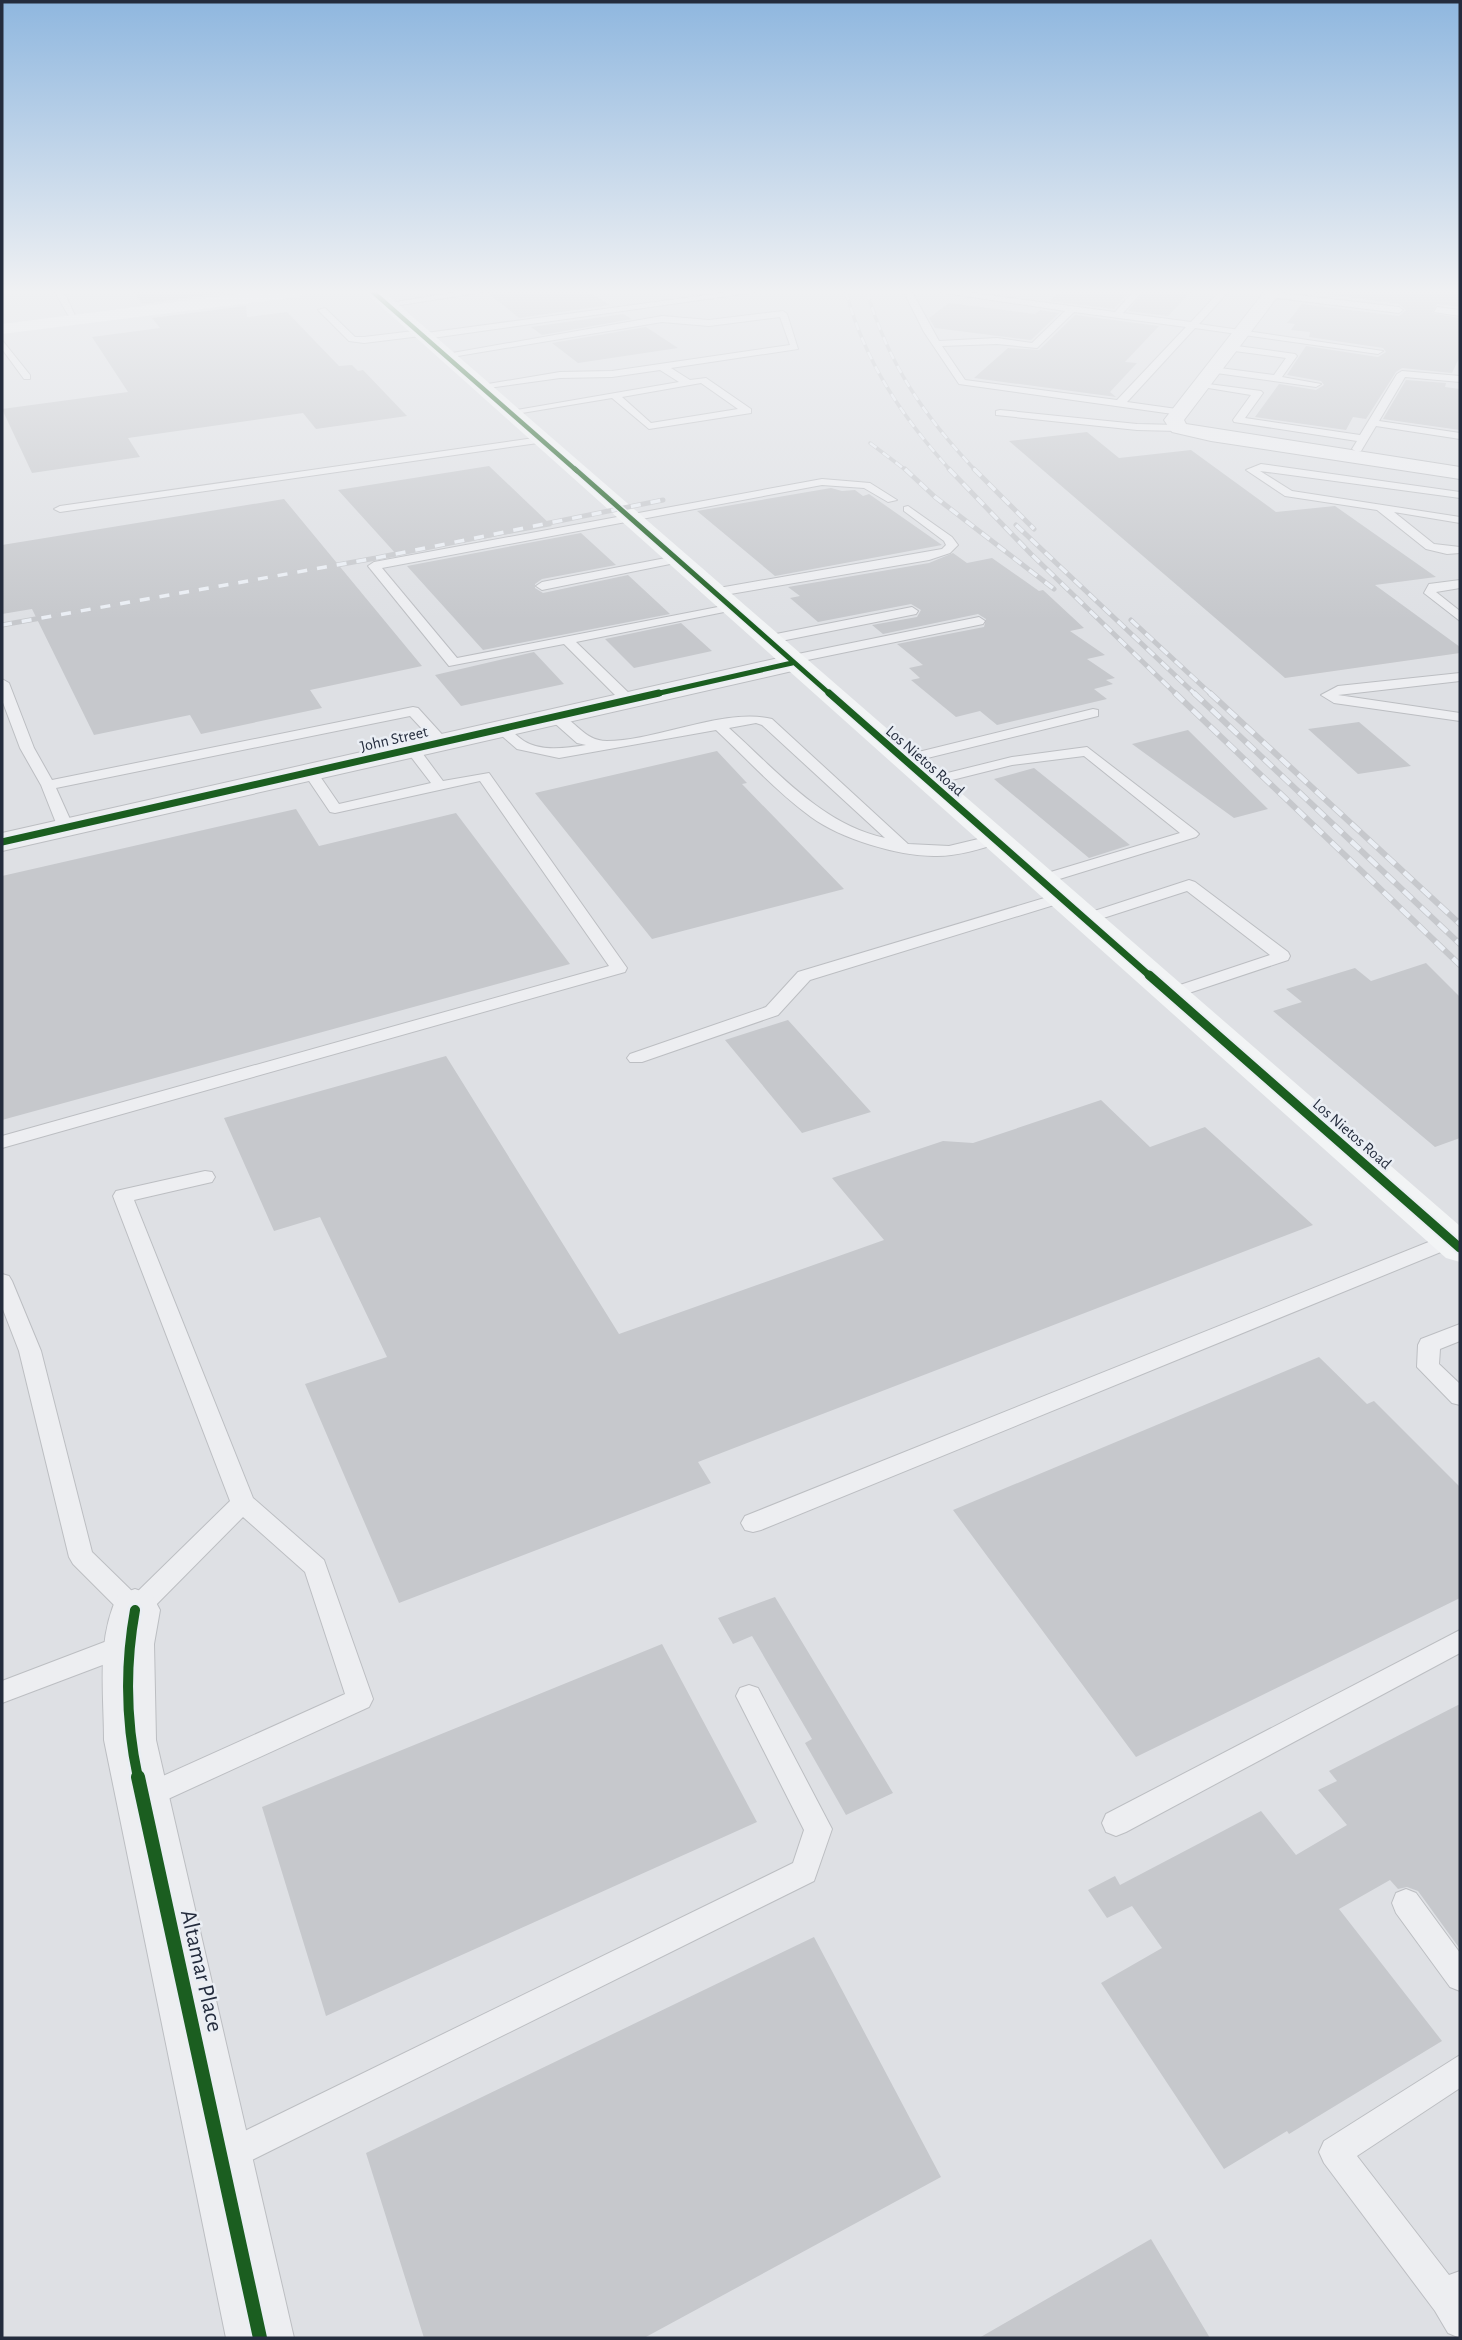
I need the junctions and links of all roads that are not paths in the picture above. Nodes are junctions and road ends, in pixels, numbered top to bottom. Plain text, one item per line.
1 (498, 401) edge
2 (576, 401) edge
3 (621, 401) edge
4 (733, 401) edge
5 (1099, 401) edge
6 (1122, 401) edge
7 (1192, 401) edge
8 (1252, 401) edge
9 (1386, 401) edge
10 (1119, 404) junction
11 (510, 412) junction
12 (1000, 413) dead end
13 (1180, 420) junction
14 (1374, 423) junction
15 (1460, 436) edge
16 (541, 440) junction
17 (1288, 447) junction
18 (1358, 448) junction
19 (1275, 469) junction
20 (1460, 473) edge
21 (1460, 495) edge
22 (892, 500) dead end
23 (1380, 507) junction
24 (60, 509) dead end
25 (908, 509) dead end
26 (627, 516) junction
27 (1460, 520) edge
28 (1460, 550) edge
29 (676, 560) junction
30 (1460, 584) edge
31 (542, 586) dead end
32 (721, 600) junction
33 (912, 611) dead end
34 (1460, 617) edge
35 (979, 621) dead end
36 (567, 640) junction
37 (766, 640) junction
38 (790, 662) junction
39 (1460, 677) edge
40 (2, 683) edge
41 (628, 700) junction
42 (1093, 713) dead end
43 (556, 717) junction
44 (1460, 717) edge
45 (717, 724) junction
46 (501, 729) junction
47 (442, 742) junction
48 (611, 746) junction
49 (412, 749) junction
50 (903, 760) junction
51 (310, 772) junction
52 (928, 782) junction
53 (48, 785) junction
54 (440, 786) junction
55 (66, 828) junction
56 (995, 840) junction
57 (2, 842) edge
58 (903, 847) junction
59 (1051, 889) junction
60 (1085, 919) junction
61 (1171, 994) junction
62 (636, 1058) dead end
63 (2, 1142) edge
64 (205, 1177) dead end
65 (1456, 1244) edge
66 (2, 1280) edge
67 (1460, 1332) edge
68 (1460, 1397) edge
69 (243, 1503) junction
70 (753, 1523) dead end
71 (132, 1627) junction
72 (1460, 1641) edge
73 (2, 1692) edge
74 (749, 1696) dead end
75 (143, 1798) junction
76 (1116, 1823) dead end
77 (1406, 1903) dead end
78 (1460, 1977) edge
79 (1460, 2070) edge
80 (223, 2158) junction
81 (1456, 2303) edge
82 (260, 2338) edge

1 - 11 main road, Los Nietos Road
2 - 11 lane
3 - 4 lane
5 - 10 lane
6 - 10 lane
7 - 13 street
8 - 18 lane
9 - 14 lane
10 - 13 lane
11 - 16 main road, Los Nietos Road
12 - 13 lane
13 - 17 street
14 - 15 lane
14 - 18 lane
16 - 24 lane
16 - 26 main road, Los Nietos Road
17 - 18 street
17 - 19 lane
18 - 20 street
19 - 21 lane
19 - 23 lane
22 - 26 lane
23 - 27 lane
23 - 28 lane
25 - 32 lane
26 - 29 main road, Los Nietos Road
26 - 36 lane
29 - 31 lane
29 - 32 main road, Los Nietos Road
30 - 34 lane
32 - 36 lane
32 - 37 main road, Los Nietos Road
33 - 37 lane
35 - 38 lane
36 - 41 lane
37 - 38 main road, Los Nietos Road
38 - 41 street, John Street
38 - 50 main road, Los Nietos Road
39 - 44 lane
40 - 53 lane
41 - 43 street, John Street
42 - 50 lane
43 - 46 street, John Street
43 - 48 lane
45 - 48 lane
45 - 58 lane
45 - 58 lane
46 - 47 street, John Street
46 - 48 lane
47 - 49 street, John Street
47 - 53 lane
49 - 51 street, John Street
49 - 54 lane
50 - 52 main road, Los Nietos Road
51 - 54 lane
51 - 55 street, John Street
52 - 56 main road, Los Nietos Road
52 - 59 lane
53 - 55 lane
54 - 63 lane
55 - 57 street, John Street
56 - 58 lane
56 - 59 main road, Los Nietos Road
59 - 60 main road, Los Nietos Road
59 - 62 lane
60 - 61 main road, Los Nietos Road
60 - 61 lane
61 - 65 main road, Los Nietos Road
64 - 69 lane
65 - 70 lane
66 - 71 lane
67 - 68 lane
69 - 71 lane
69 - 75 lane
71 - 73 lane
71 - 75 street, Altamar Place
72 - 76 lane
74 - 80 lane
75 - 80 street, Altamar Place
77 - 78 lane
79 - 81 lane
80 - 82 street, Altamar Place

